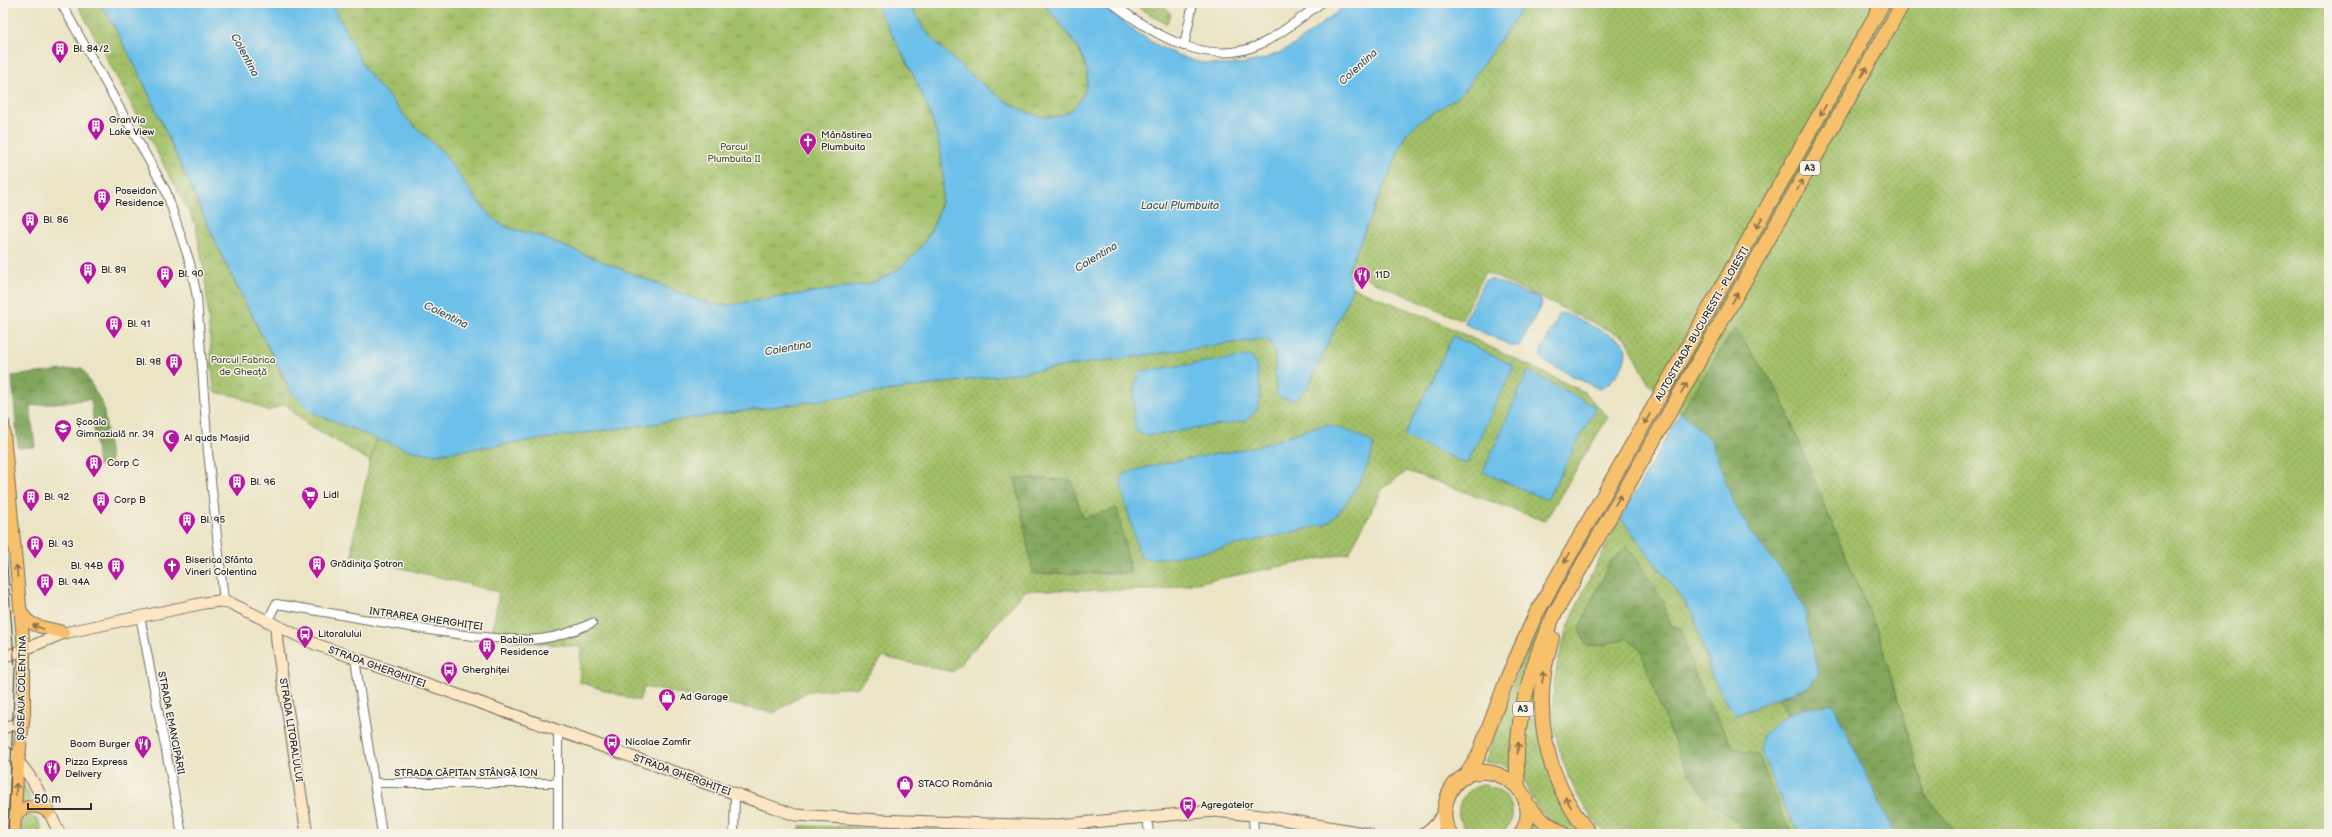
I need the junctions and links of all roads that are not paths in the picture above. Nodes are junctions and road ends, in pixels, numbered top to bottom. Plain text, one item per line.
1 (61, 3) edge
2 (1112, 3) edge
3 (1193, 3) edge
4 (1321, 3) edge
5 (1883, 3) edge
6 (1903, 3) edge
7 (1122, 6) edge
8 (1184, 46) junction
9 (3, 423) edge
10 (1575, 576) junction
11 (224, 601) junction
12 (20, 610) junction
13 (140, 616) junction
14 (592, 623) dead end
15 (272, 624) junction
16 (64, 633) junction
17 (24, 649) junction
18 (3, 658) edge
19 (355, 659) junction
20 (24, 713) junction
21 (3, 728) edge
22 (558, 731) junction
23 (3, 751) edge
24 (19, 761) junction
25 (1465, 777) junction
26 (374, 783) junction
27 (558, 784) junction
28 (1518, 786) junction
29 (735, 794) junction
30 (1526, 804) junction
31 (48, 812) junction
32 (1444, 812) junction
33 (1253, 814) junction
34 (1147, 816) junction
35 (15, 817) junction
36 (1347, 832) edge
37 (14, 834) edge
38 (60, 834) edge
39 (182, 834) edge
40 (307, 834) edge
41 (382, 834) edge
42 (558, 834) edge
43 (734, 834) edge
44 (1149, 834) edge
45 (1254, 834) edge
46 (1369, 834) edge
47 (1423, 834) edge
48 (1450, 834) edge
49 (1520, 834) edge
50 (1563, 834) edge
51 (1590, 834) edge

1 - 11 street
2 - 7 street
3 - 8 street
4 - 8 street
5 -> 25 highway, AUTOSTRADA BUCURESTI - PLOIESTI / A3
10 -> 6 highway, AUTOSTRADA BUCURESTI - PLOIESTI / A3
7 - 8 street
12 -> 9 main road, ȘOSEAUA COLENTINA
28 -> 10 highway, A3
51 -> 10 highway
11 - 13 main road
11 - 15 main road, STRADA GHERGHIȚEI
16 -> 12 main road
12 - 17 main road, ȘOSEAUA COLENTINA
13 - 16 main road
13 - 39 street, STRADA EMANCIPĂRII
14 - 15 street, INTRAREA GHERGHIȚEI
15 - 19 main road, STRADA GHERGHIȚEI
15 - 40 main road, STRADA LITORALULUI
16 - 17 main road
17 - 18 main road
17 - 20 main road, ȘOSEAUA COLENTINA
19 - 22 main road, STRADA GHERGHIȚEI
19 - 26 street
20 - 21 main road
20 - 24 main road, ȘOSEAUA COLENTINA
22 - 27 street
22 - 29 main road, STRADA GHERGHIȚEI
23 - 24 main road
24 - 31 main road
35 -> 24 main road, ȘOSEAUA COLENTINA
25 - 28 highway, A3
25 - 32 highway, A3
26 - 27 street, STRADA CĂPITAN STÂNGĂ ION
26 - 41 street
27 - 42 street
28 - 30 highway, A3
29 - 34 main road, STRADA GHERGHIȚEI
29 - 43 street
30 - 49 highway, A3
30 - 50 highway, A3
31 - 35 main road
31 - 38 main road
32 - 47 main road
32 - 48 highway
33 - 34 main road, STRADA GHERGHIȚEI
33 - 36 main road, STRADA GHERGHIȚEI
33 - 45 street
34 - 44 street
35 - 37 main road, ȘOSEAUA COLENTINA
36 - 46 main road, STRADA GHERGHIȚEI

